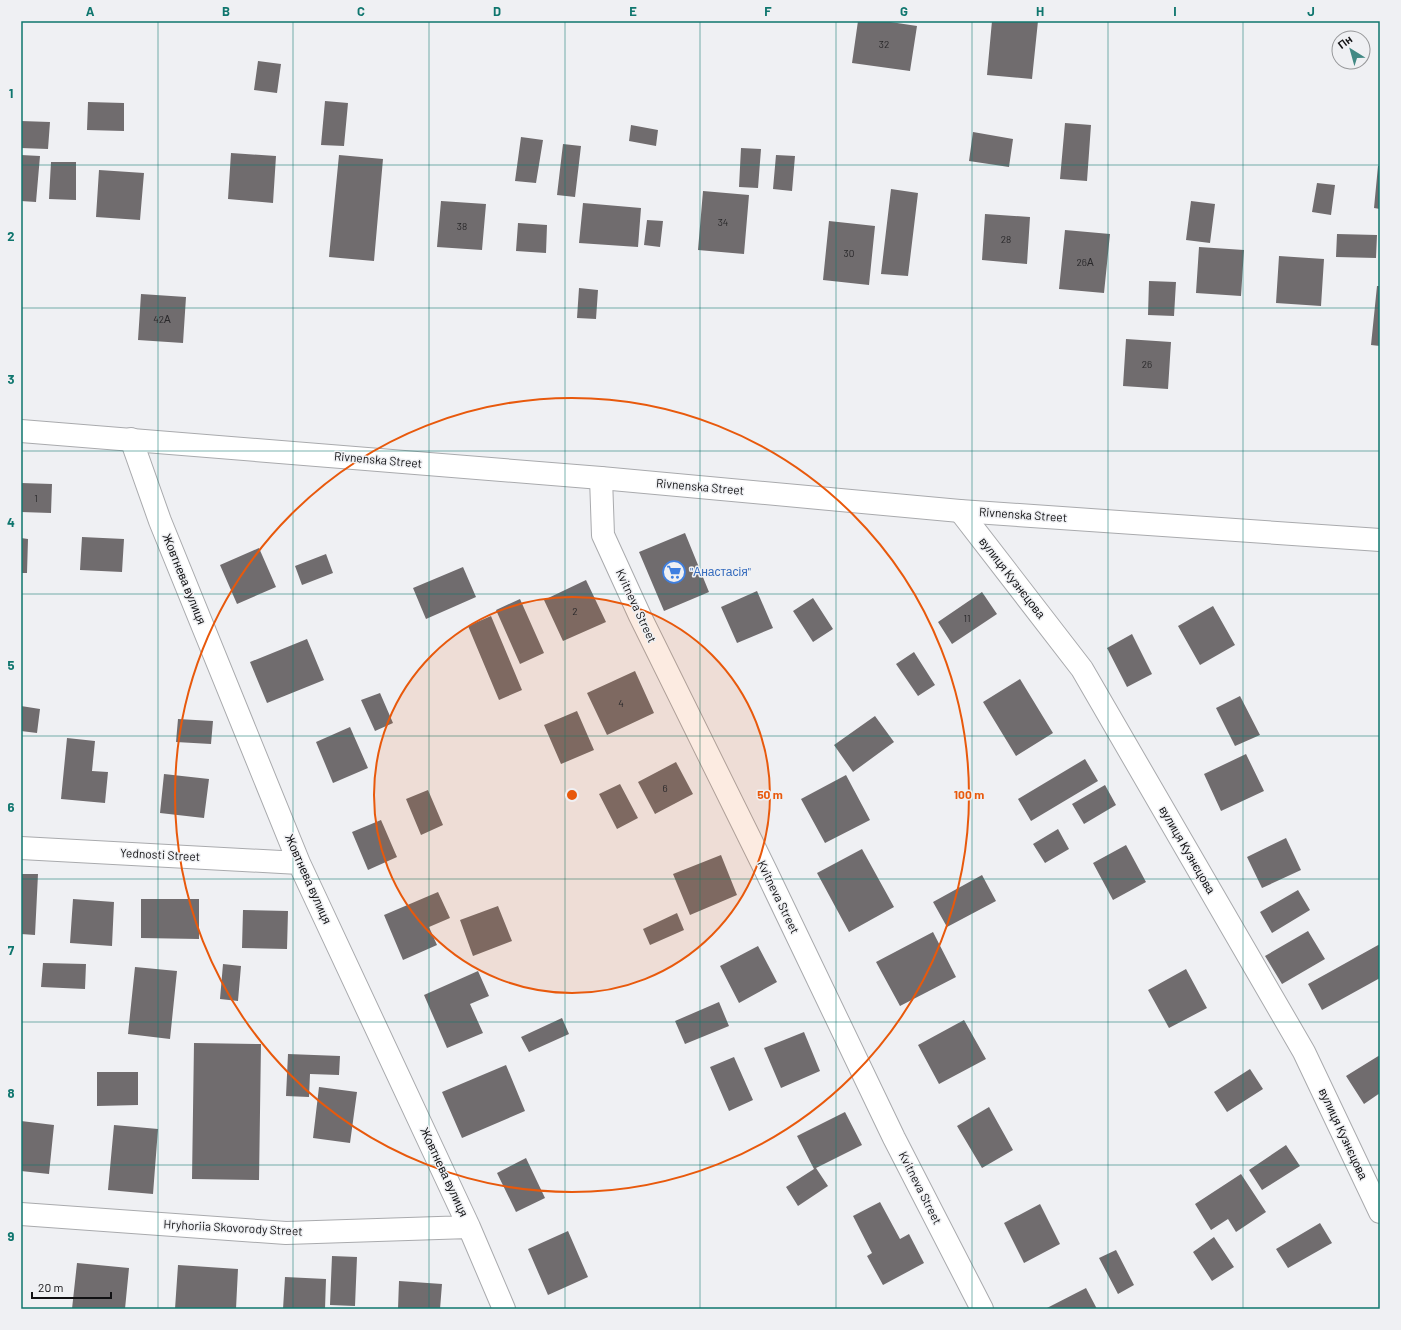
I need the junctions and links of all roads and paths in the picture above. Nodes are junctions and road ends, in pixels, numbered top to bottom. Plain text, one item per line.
1 (21, 430) edge
2 (131, 440) junction
3 (601, 478) junction
4 (960, 510) junction
5 (1380, 540) edge
6 (21, 848) edge
7 (299, 863) junction
8 (1380, 1212) edge
9 (21, 1214) edge
10 (470, 1227) junction
11 (504, 1309) edge
12 (982, 1309) edge

1 - 2 street, Rivnenska Street
2 - 3 street, Rivnenska Street
2 - 7 street, Жовтнева вулиця
3 - 4 street, Rivnenska Street
3 - 12 street, Kvitneva Street
4 - 5 street, Rivnenska Street
4 - 8 street, вулиця Кузнєцова
6 - 7 street, Yednosti Street
7 - 10 street, Жовтнева вулиця
9 - 10 street, Hryhoriia Skovorody Street
10 - 11 street, Жовтнева вулиця

